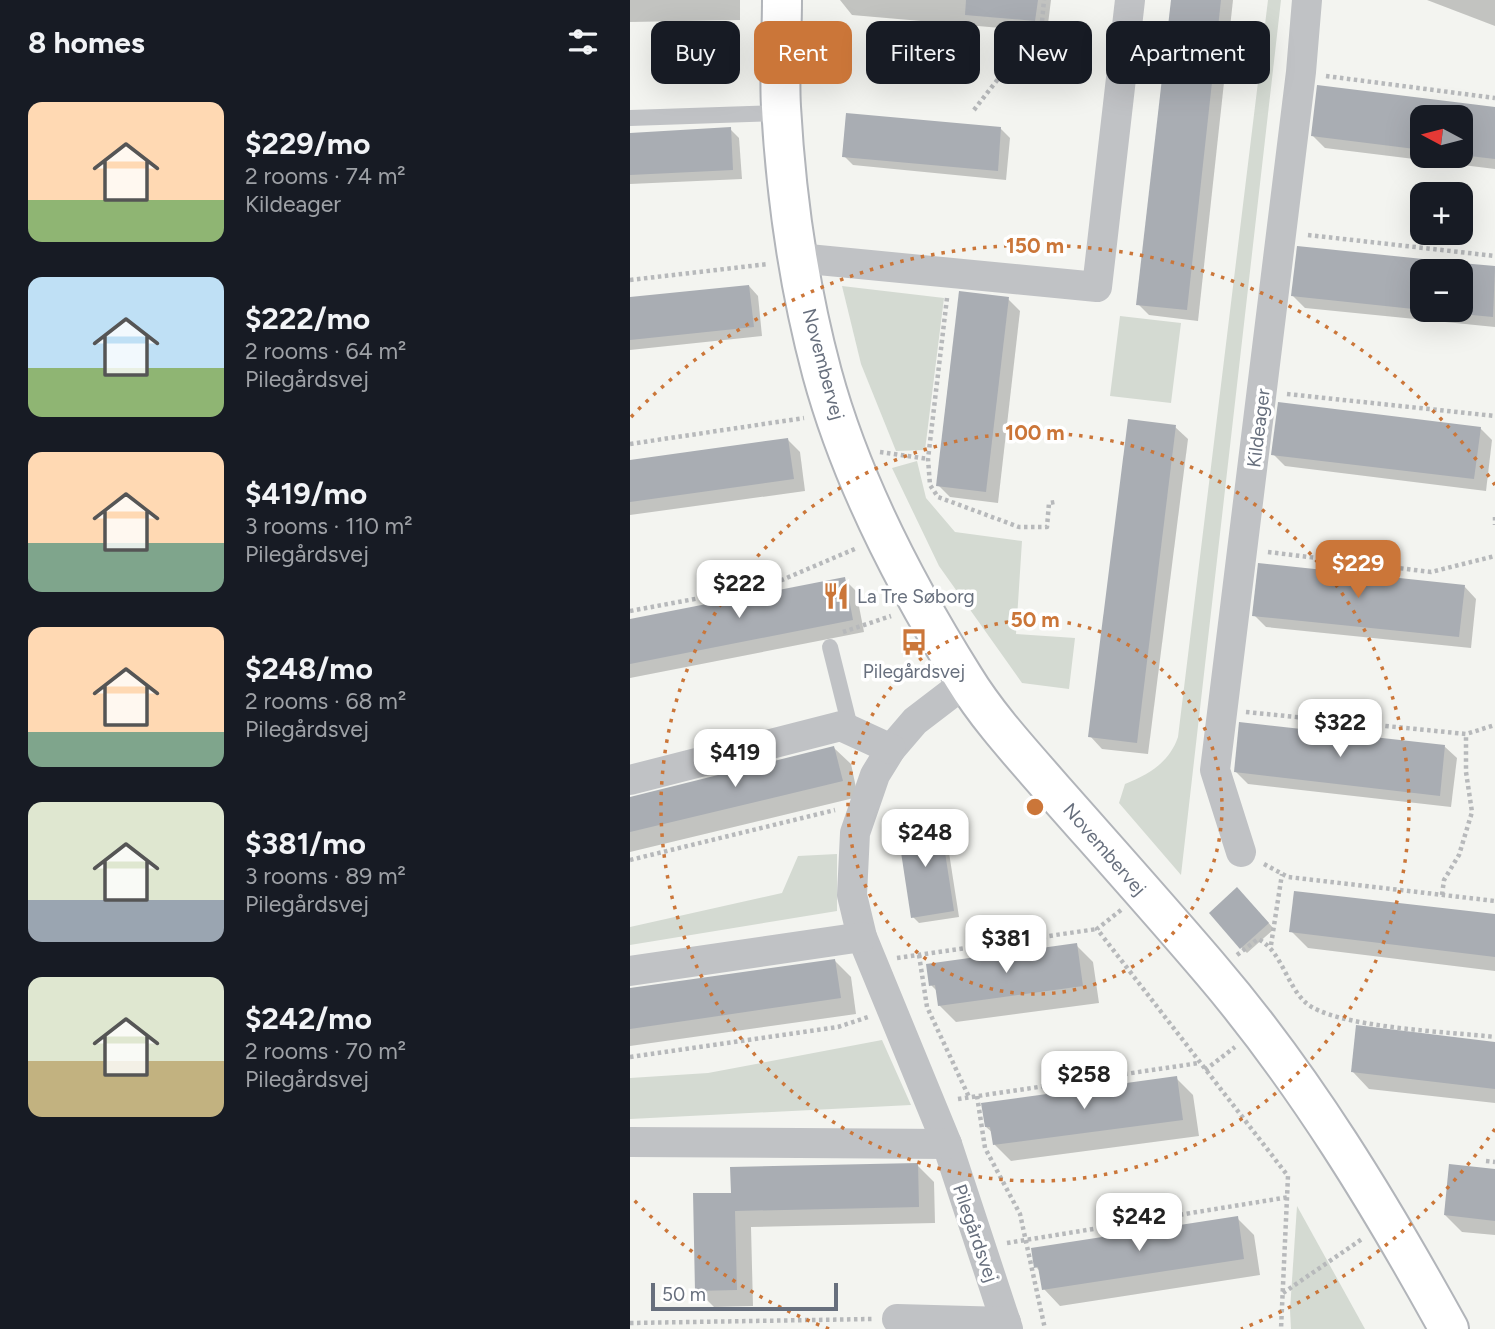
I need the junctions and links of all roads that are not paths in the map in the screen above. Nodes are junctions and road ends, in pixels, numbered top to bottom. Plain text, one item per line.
1 (782, 0) edge
2 (1130, 0) edge
3 (1307, 0) edge
4 (781, 113) junction
5 (630, 118) edge
6 (798, 259) junction
7 (830, 647) road end
8 (966, 682) junction
9 (851, 731) junction
10 (891, 749) junction
11 (630, 780) edge
12 (1241, 852) road end
13 (868, 949) junction
14 (630, 971) edge
15 (630, 1142) edge
16 (947, 1144) junction
17 (897, 1319) road end
18 (1007, 1325) edge
19 (1449, 1329) edge

1 - 4 street, Novembervej
2 - 6 street
3 - 12 street, Kildeager
4 - 5 lane
4 - 6 street, Novembervej
6 - 8 street, Novembervej
7 - 9 lane
8 - 10 street, Pilegårdsvej
8 - 19 street, Novembervej
9 - 10 street
9 - 11 street
10 - 13 street, Pilegårdsvej
13 - 14 street
13 - 16 street, Pilegårdsvej
15 - 16 street
16 - 18 street, Pilegårdsvej
17 - 18 street, Pilegårdsvej

